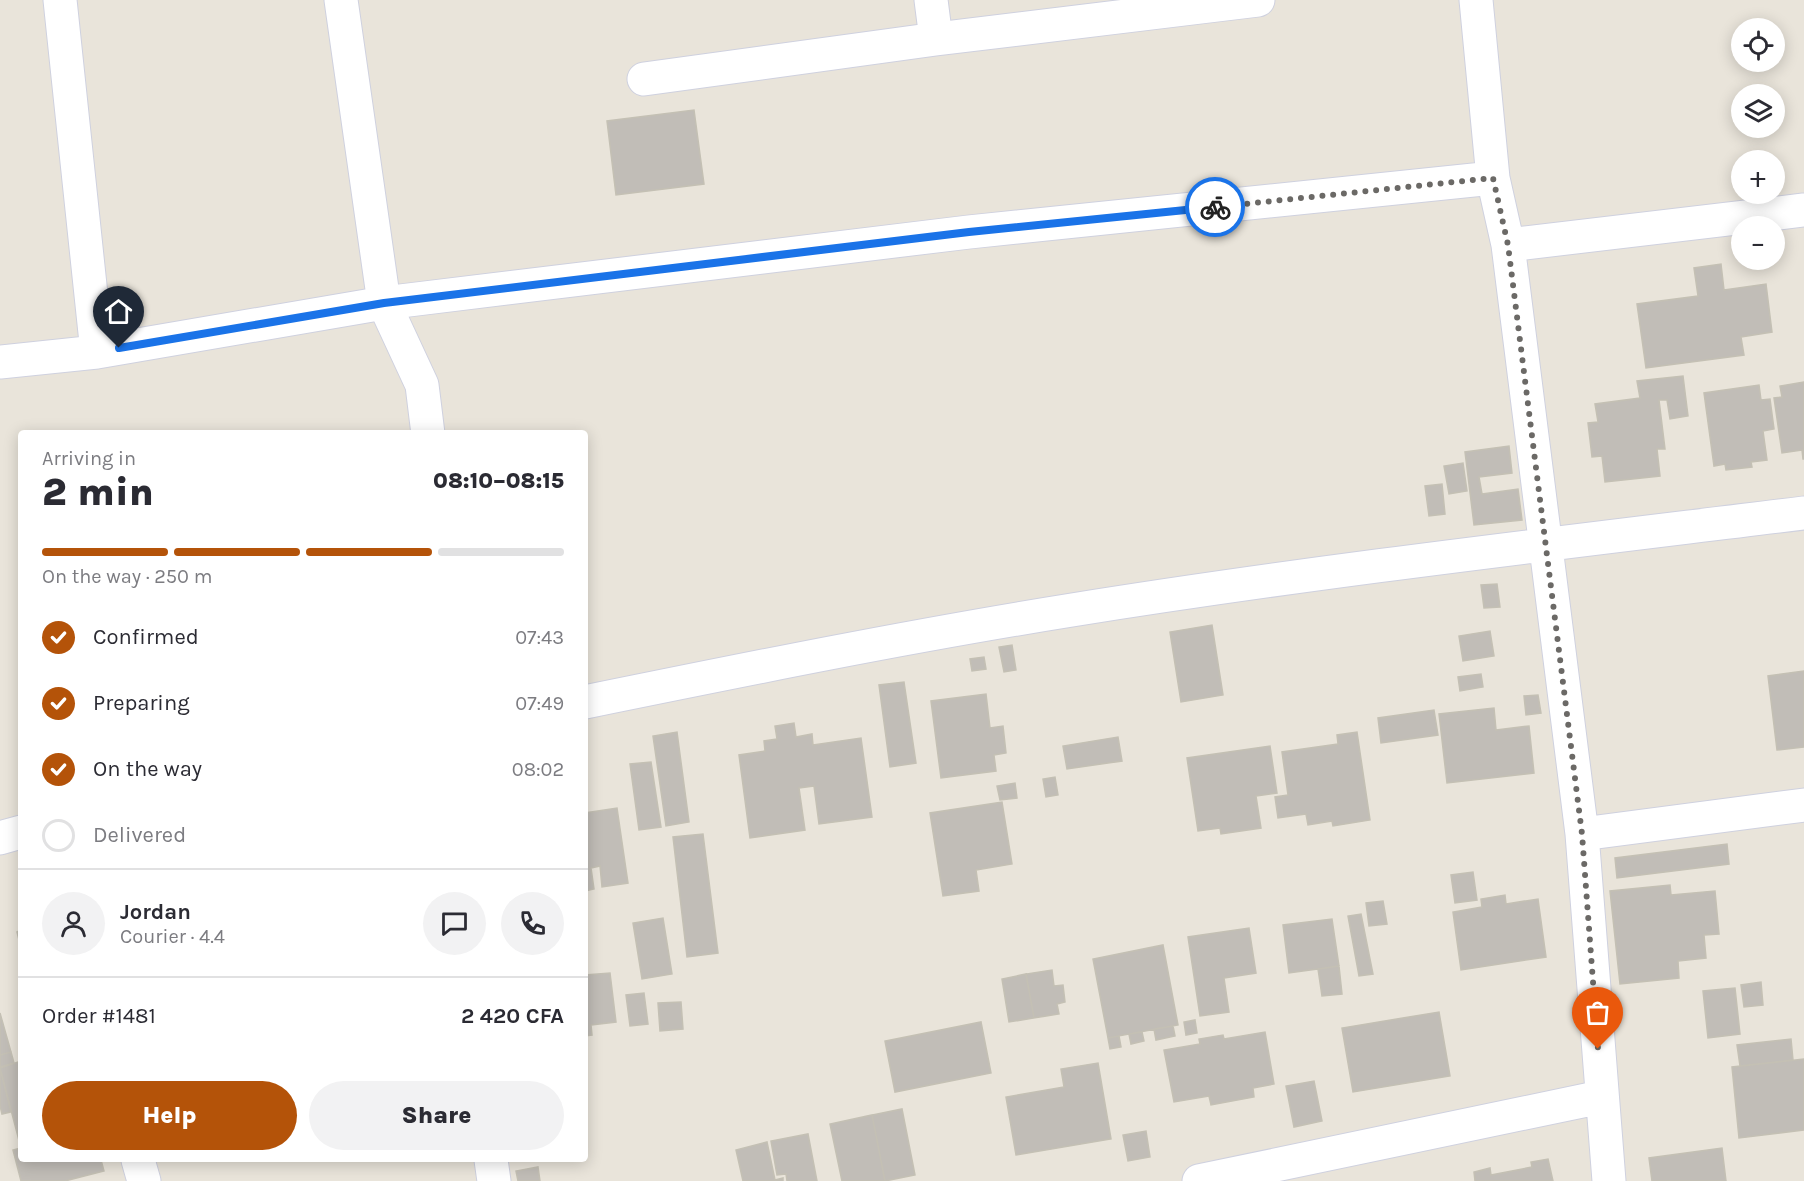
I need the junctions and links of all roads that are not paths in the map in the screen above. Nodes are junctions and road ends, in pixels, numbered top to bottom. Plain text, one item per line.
1 (60, 0) edge
2 (341, 0) edge
3 (931, 0) edge
4 (1258, 0) edge
5 (1476, 0) edge
6 (936, 39) junction
7 (644, 80) dead end
8 (1493, 178) junction
9 (1804, 210) edge
10 (1508, 245) junction
11 (384, 303) junction
12 (97, 352) junction
13 (0, 362) edge
14 (428, 430) edge
15 (1804, 513) edge
16 (1546, 544) junction
17 (588, 701) edge
18 (1804, 805) edge
19 (18, 833) edge
20 (1582, 834) junction
21 (0, 838) edge
22 (1601, 1097) junction
23 (139, 1162) edge
24 (491, 1162) edge
25 (144, 1181) edge
26 (494, 1181) edge
27 (1199, 1181) edge
28 (1609, 1181) edge

1 - 12 street
2 - 11 street
3 - 6 street
4 - 6 street
5 - 8 street
6 - 7 street
8 - 10 street
8 - 11 street
9 - 10 street
10 - 16 street
11 - 12 street
11 - 14 street
12 - 13 street
15 - 16 street
16 - 17 street
16 - 20 street
18 - 20 street
19 - 21 street
20 - 22 street
22 - 27 street
22 - 28 street
23 - 25 street
24 - 26 street

